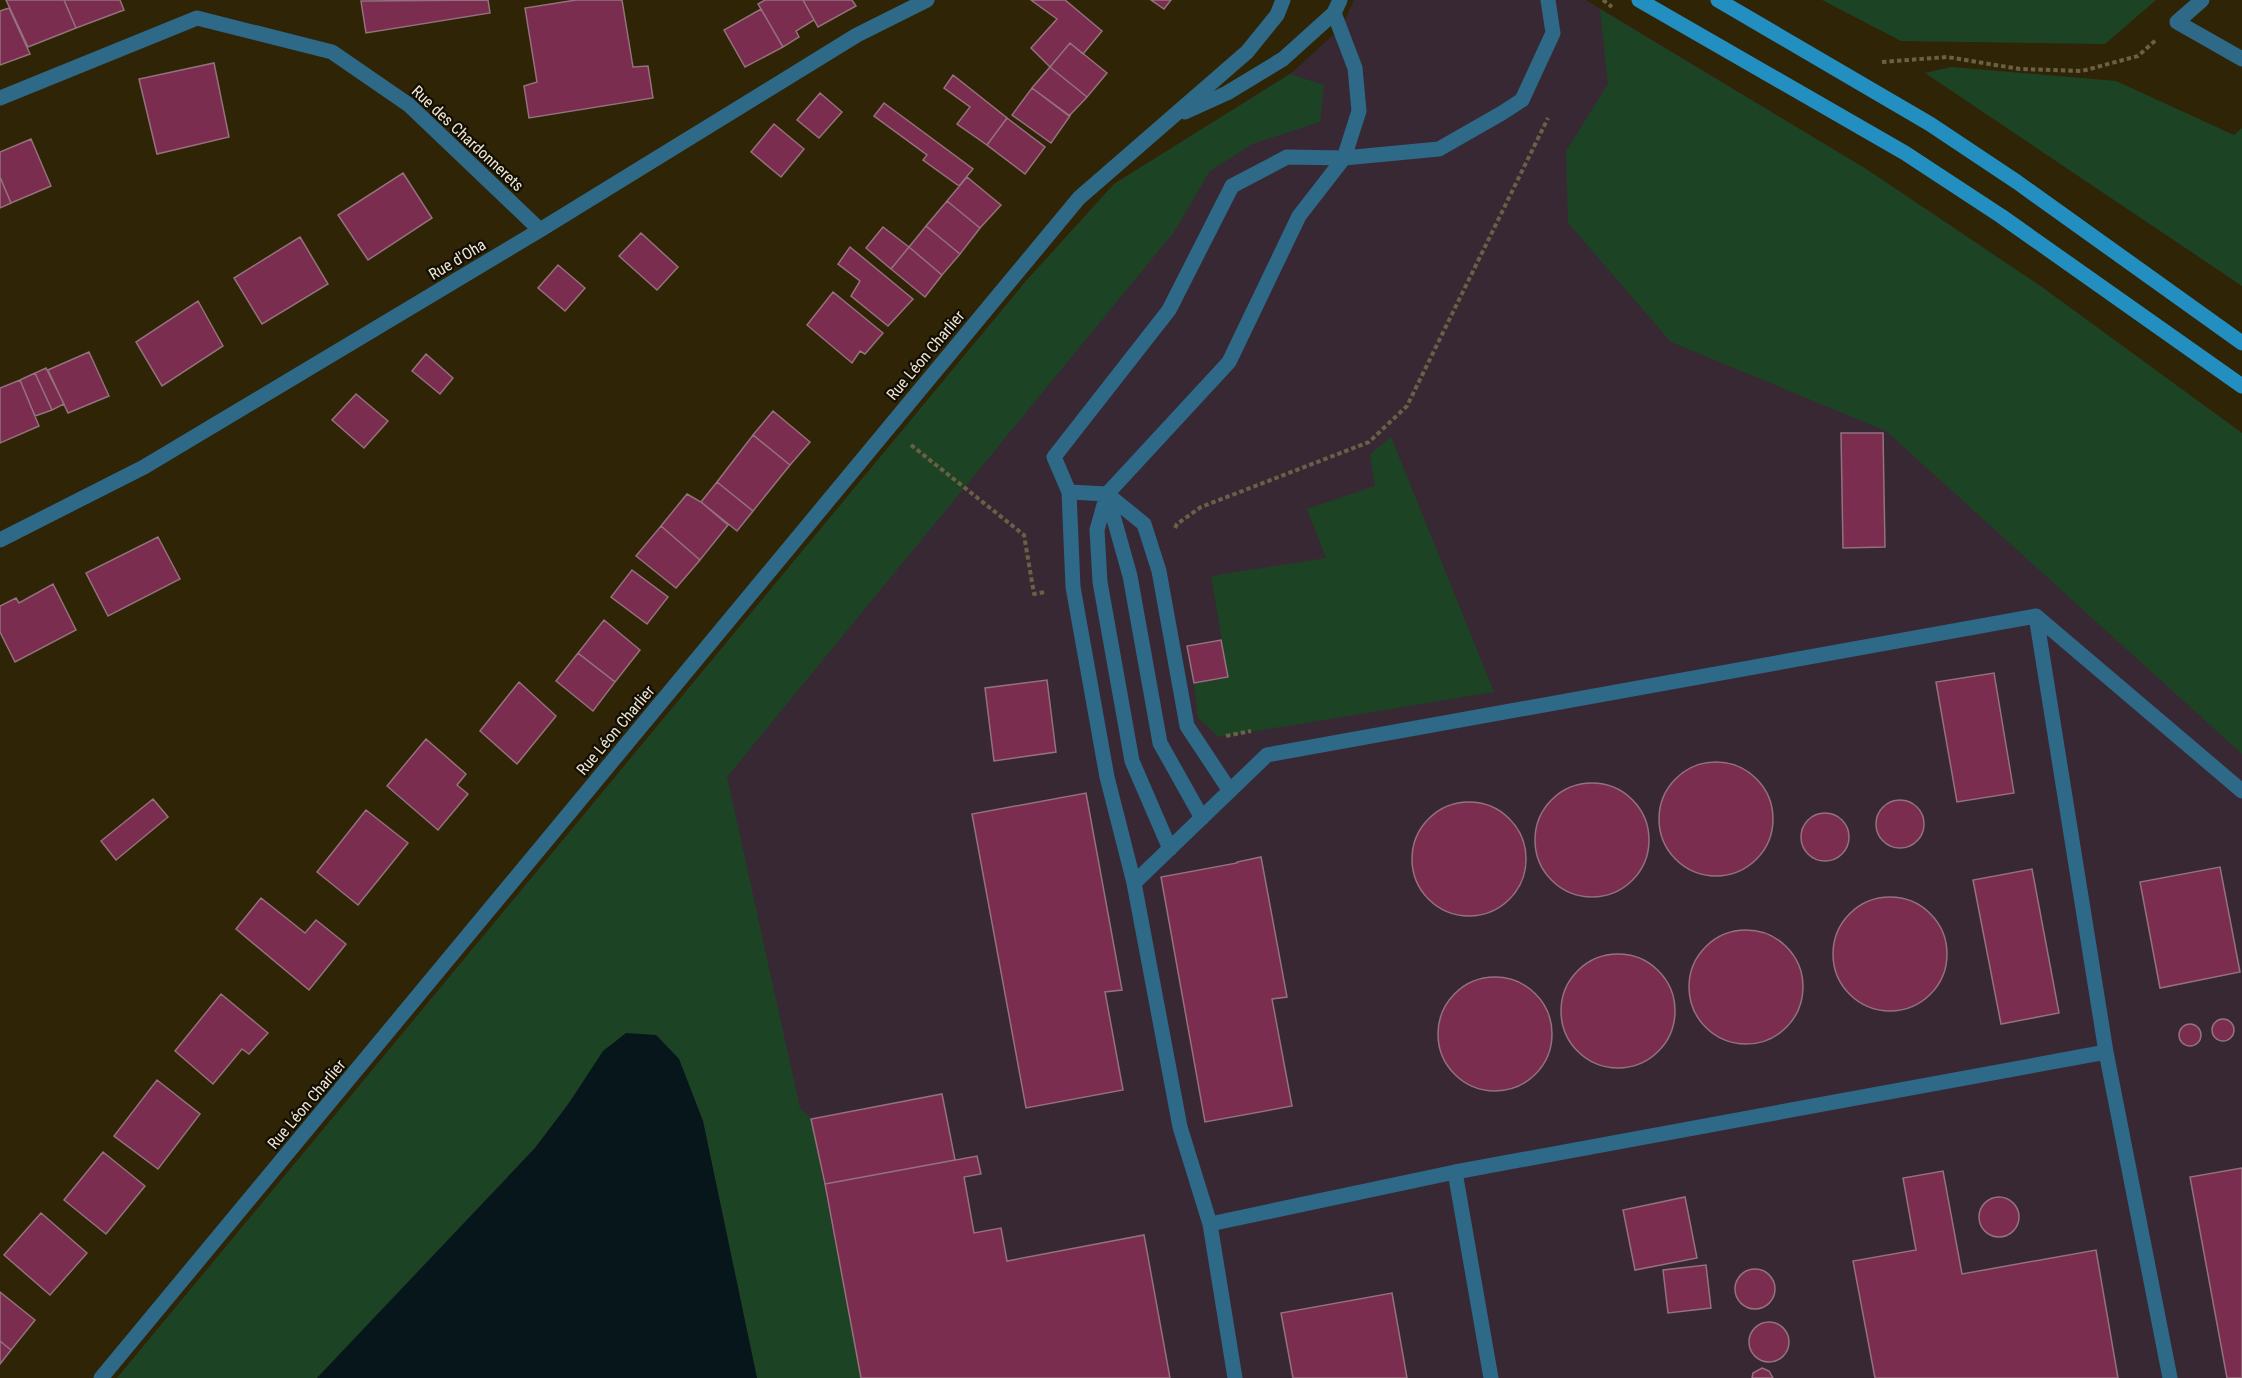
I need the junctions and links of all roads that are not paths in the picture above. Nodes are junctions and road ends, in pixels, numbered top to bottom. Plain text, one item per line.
1 (927, 0) edge
2 (1283, 0) edge
3 (1548, 0) edge
4 (1639, 0) edge
5 (1719, 0) edge
6 (2202, 0) edge
7 (1337, 7) edge
8 (2242, 59) edge
9 (0, 98) edge
10 (1171, 118) junction
11 (1344, 158) junction
12 (540, 230) junction
13 (2242, 343) edge
14 (2242, 386) edge
15 (1069, 492) junction
16 (1107, 494) junction
17 (0, 540) edge
18 (2036, 616) junction
19 (1230, 791) junction
20 (2242, 791) edge
21 (1202, 818) junction
22 (1170, 849) junction
23 (1134, 883) junction
24 (2106, 1052) junction
25 (1455, 1172) junction
26 (1210, 1224) junction
27 (101, 1378) edge
28 (1235, 1378) edge
29 (1491, 1378) edge
30 (2170, 1378) edge

1 - 12 street, Rue d'Oha
2 - 10 street, Rue Léon Charlier
3 - 11 street
4 - 14 main road
5 - 13 main road
6 - 8 street
7 - 10 street, Rue Léon Charlier
7 - 11 street
9 - 12 street, Rue des Chardonnerets
10 - 27 street, Rue Léon Charlier
11 - 15 street
11 - 16 street
12 - 17 street, Rue d'Oha
15 - 16 street
15 - 23 street
16 - 19 street
16 - 21 street
16 - 22 street
18 - 19 street
18 - 20 street
18 - 24 street
19 - 21 street
21 - 22 street
22 - 23 street
23 - 26 street
24 - 25 street
24 - 30 street
25 - 26 street
25 - 29 street
26 - 28 street

